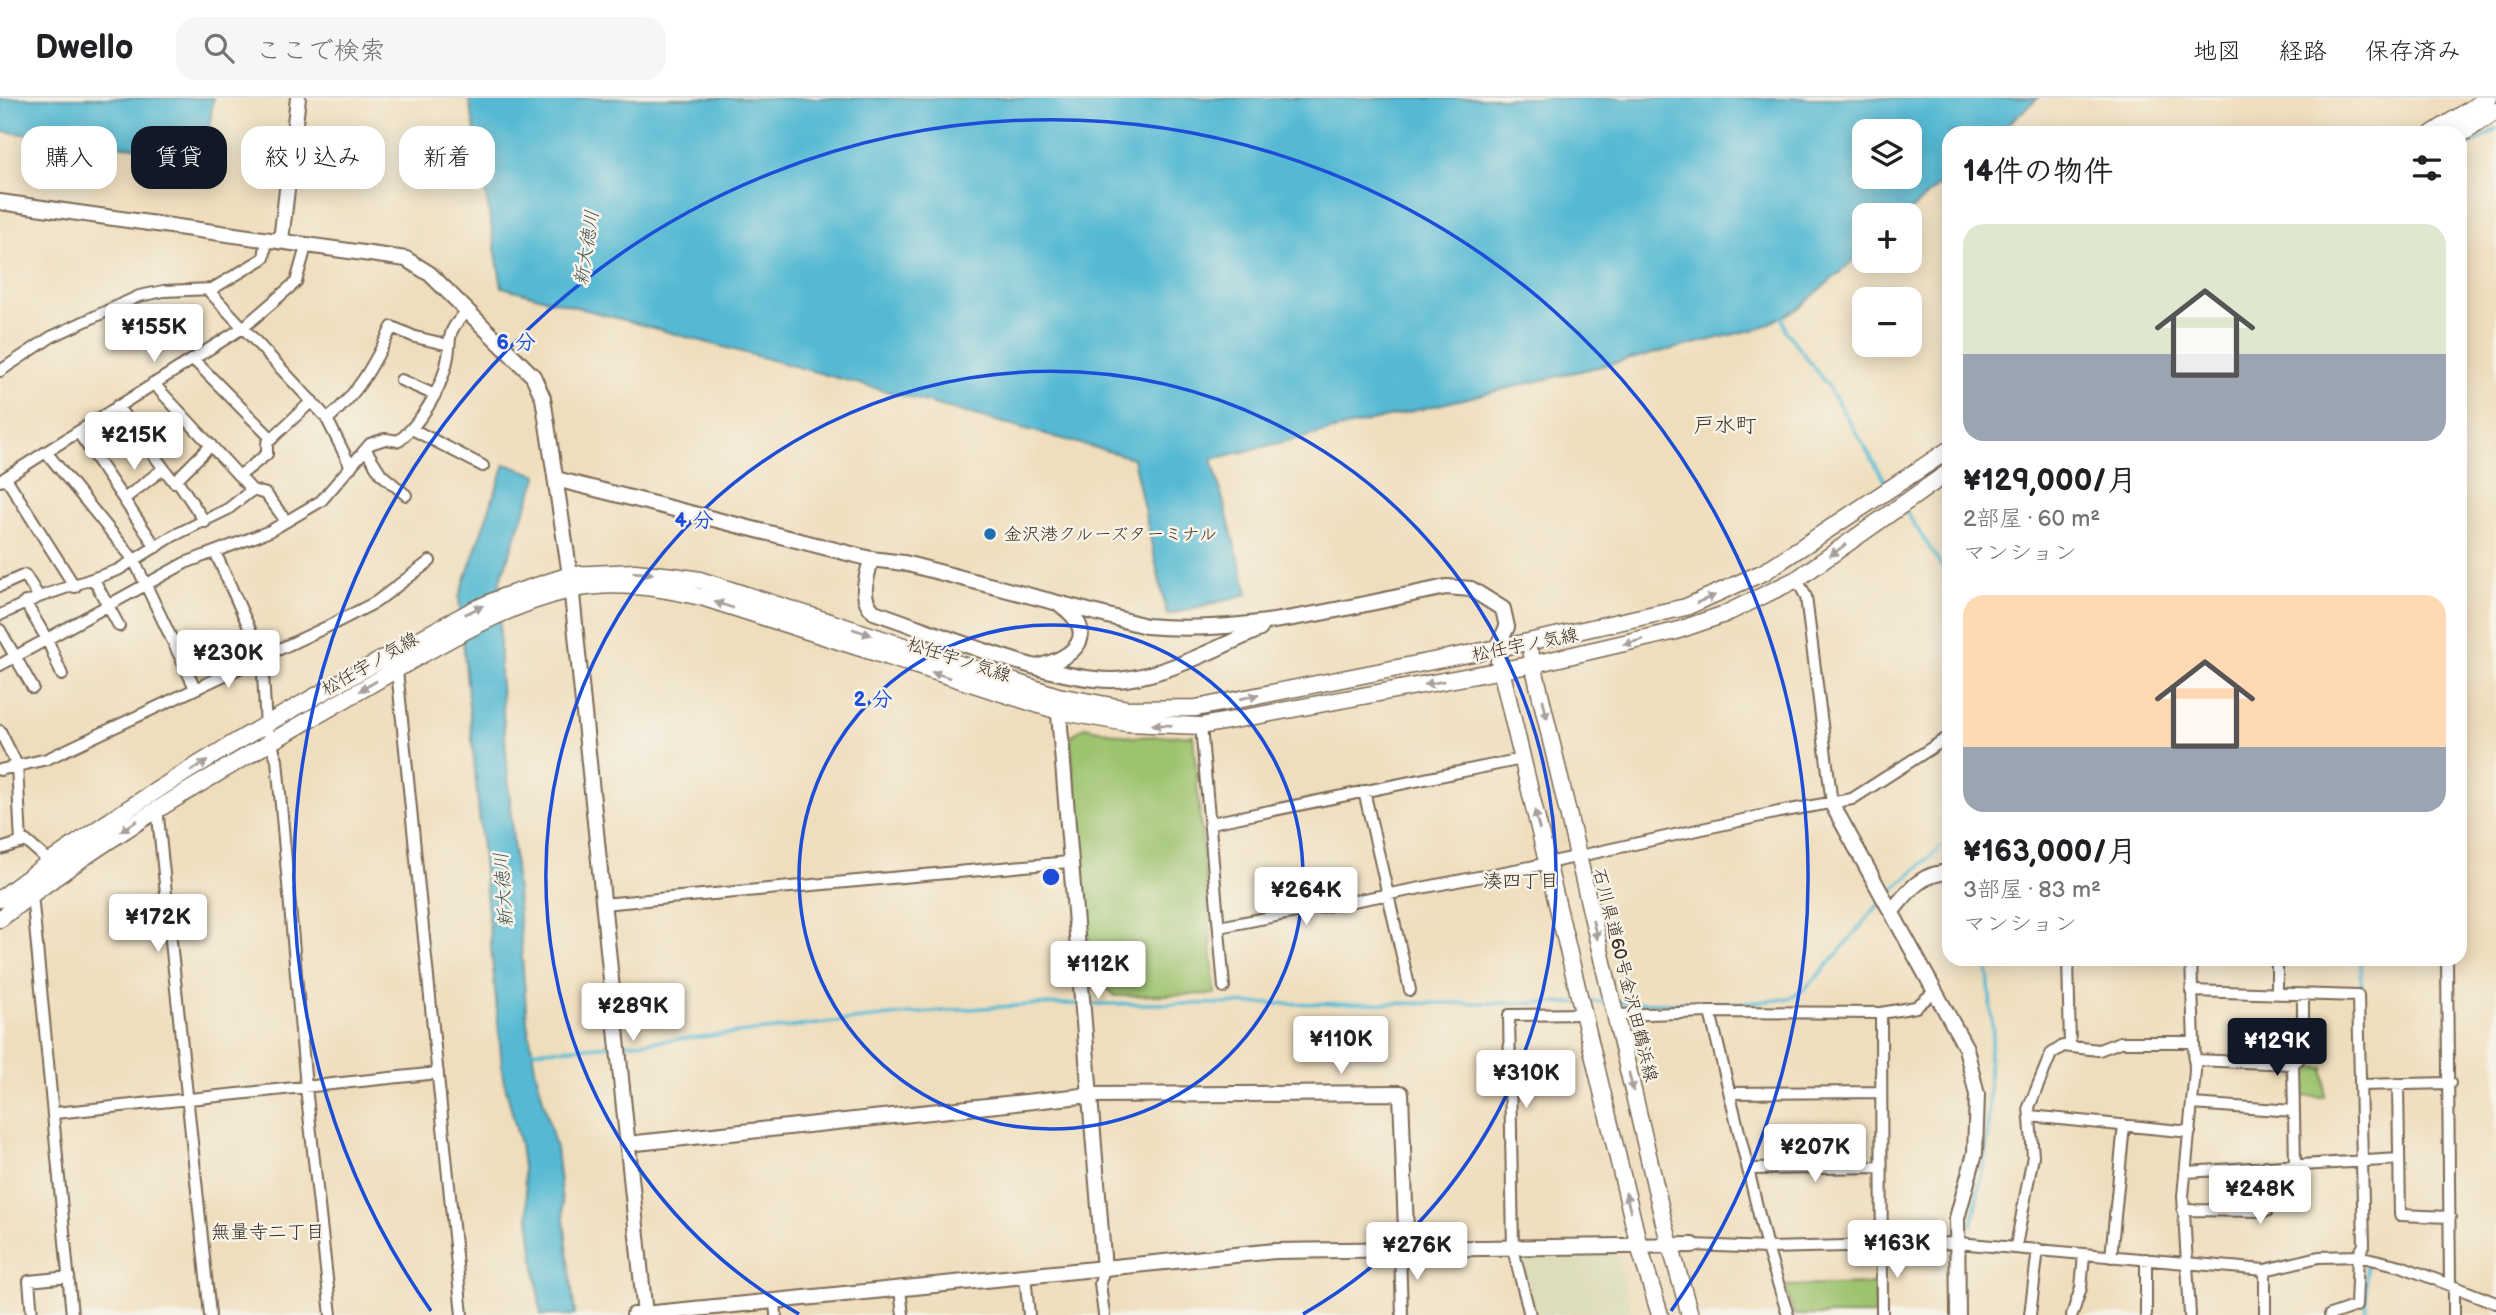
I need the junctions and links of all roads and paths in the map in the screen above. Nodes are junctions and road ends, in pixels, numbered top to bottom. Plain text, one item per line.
1 (298, 98) edge
2 (2488, 98) edge
3 (2496, 111) edge
4 (2444, 126) edge
5 (2467, 130) edge
6 (0, 202) edge
7 (274, 239) junction
8 (307, 243) junction
9 (208, 290) junction
10 (467, 311) junction
11 (244, 327) junction
12 (449, 345) junction
13 (193, 359) junction
14 (0, 371) edge
15 (401, 380) dead end
16 (153, 383) junction
17 (435, 395) junction
18 (312, 401) junction
19 (117, 406) junction
20 (327, 420) junction
21 (412, 429) junction
22 (78, 432) junction
23 (272, 439) junction
24 (211, 444) junction
25 (366, 450) junction
26 (46, 452) junction
27 (1942, 454) edge
28 (483, 466) dead end
29 (351, 467) junction
30 (163, 469) junction
31 (239, 475) junction
32 (1942, 476) edge
33 (556, 479) junction
34 (3, 480) edge
35 (177, 480) junction
36 (252, 490) junction
37 (407, 495) dead end
38 (124, 499) junction
39 (286, 521) junction
40 (205, 522) junction
41 (156, 547) junction
42 (215, 551) junction
43 (871, 559) junction
44 (134, 561) junction
45 (430, 561) dead end
46 (1797, 579) junction
47 (94, 580) junction
48 (571, 582) junction
49 (147, 585) junction
50 (0, 586) edge
51 (75, 587) junction
52 (39, 597) junction
53 (25, 602) junction
54 (107, 604) junction
55 (1061, 606) junction
56 (0, 615) edge
57 (1281, 620) junction
58 (119, 626) dead end
59 (1507, 627) junction
60 (0, 630) edge
61 (447, 633) junction
62 (48, 641) junction
63 (1528, 642) junction
64 (1497, 648) junction
65 (262, 656) junction
66 (17, 657) junction
67 (1534, 664) junction
68 (0, 665) edge
69 (1038, 667) junction
70 (397, 670) junction
71 (1501, 670) junction
72 (62, 676) dead end
73 (33, 688) dead end
74 (195, 688) junction
75 (1058, 704) junction
76 (1201, 726) junction
77 (0, 731) edge
78 (269, 734) junction
79 (1942, 741) edge
80 (1522, 759) junction
81 (17, 765) junction
82 (0, 770) edge
83 (1364, 791) junction
84 (1832, 804) junction
85 (158, 807) junction
86 (1211, 823) junction
87 (21, 843) junction
88 (0, 849) edge
89 (1577, 856) junction
90 (49, 861) junction
91 (1069, 862) junction
92 (1548, 863) junction
93 (1942, 872) edge
94 (32, 894) junction
95 (1387, 895) junction
96 (0, 899) edge
97 (602, 904) junction
98 (1892, 911) junction
99 (0, 919) edge
100 (1219, 927) junction
101 (2068, 966) edge
102 (2191, 966) edge
103 (2277, 966) edge
104 (2447, 966) edge
105 (1224, 987) dead end
106 (1410, 990) dead end
107 (2191, 991) junction
108 (1934, 992) junction
109 (2277, 994) junction
110 (2303, 995) junction
111 (1710, 1012) junction
112 (1881, 1013) junction
113 (1583, 1014) junction
114 (1616, 1015) junction
115 (2192, 1042) junction
116 (2070, 1047) junction
117 (2194, 1060) junction
118 (2292, 1064) junction
119 (438, 1073) junction
120 (2451, 1083) junction
121 (2398, 1084) junction
122 (2360, 1085) junction
123 (306, 1087) junction
124 (1880, 1091) junction
125 (1731, 1093) junction
126 (1091, 1095) junction
127 (188, 1098) junction
128 (2192, 1104) junction
129 (2294, 1111) junction
130 (55, 1113) junction
131 (2030, 1115) junction
132 (2124, 1125) junction
133 (2190, 1132) junction
134 (626, 1144) junction
135 (2399, 1159) junction
136 (2362, 1160) junction
137 (2295, 1164) junction
138 (2266, 1166) junction
139 (1880, 1167) junction
140 (1749, 1169) junction
141 (2186, 1172) junction
142 (2183, 1210) junction
143 (2450, 1217) junction
144 (1958, 1243) junction
145 (1669, 1245) junction
146 (1693, 1245) joint
147 (1639, 1246) junction
148 (1881, 1246) junction
149 (2016, 1247) junction
150 (1768, 1248) junction
151 (1513, 1249) junction
152 (2038, 1249) junction
153 (1400, 1251) junction
154 (2084, 1255) junction
155 (2358, 1256) junction
156 (2111, 1257) junction
157 (2146, 1259) junction
158 (2185, 1264) junction
159 (1104, 1269) junction
160 (2265, 1270) junction
161 (1025, 1276) junction
162 (69, 1277) junction
163 (2452, 1286) junction
164 (900, 1290) junction
165 (2496, 1303) edge
166 (776, 1308) edge
167 (32, 1315) edge
168 (72, 1315) edge
169 (211, 1315) edge
170 (331, 1315) edge
171 (462, 1315) edge
172 (641, 1315) edge
173 (903, 1315) edge
174 (1029, 1315) edge
175 (1104, 1315) edge
176 (1402, 1315) edge
177 (1530, 1315) edge
178 (1660, 1315) edge
179 (1690, 1315) edge
180 (1788, 1315) edge
181 (1882, 1315) edge
182 (1958, 1315) edge
183 (2029, 1315) edge
184 (2072, 1315) edge
185 (2146, 1315) edge
186 (2190, 1315) edge
187 (2265, 1315) edge
188 (2330, 1315) edge
189 (2454, 1315) edge

1 - 7 street
2 - 4 main road
3 - 5 main road
6 - 7 street
7 - 8 street
7 - 9 street
8 - 10 street
8 - 11 street
9 - 11 street
9 - 14 street
10 - 12 street
10 - 33 street
11 - 13 street
11 - 18 street
12 - 17 street
12 - 20 street
13 - 16 street
13 - 23 street
15 - 17 street
16 - 19 street
16 - 24 street
17 - 21 street
18 - 20 street
18 - 23 street
19 - 22 street
19 - 30 street
20 - 29 street
21 - 25 street
21 - 28 street
22 - 26 street
22 - 38 street
23 - 31 street
24 - 31 street
24 - 35 street
25 - 29 street
25 - 37 street
26 - 34 street
26 - 44 street
63 -> 27 main road, 松任宇ノ気線
29 - 39 street
30 - 35 street
30 - 38 street
31 - 36 street
32 -> 46 main road, 松任宇ノ気線
33 - 43 street
33 - 48 street
34 - 51 street
35 - 40 street
36 - 39 street
36 - 40 street
38 - 41 street
39 - 42 street
40 - 41 street
41 - 44 street
42 - 49 street
42 - 65 street
43 - 55 street
43 - 69 street
44 - 47 street
44 - 49 street
45 - 65 street
46 -> 67 main road, 松任宇ノ気線
46 - 84 street
47 - 51 street
47 - 54 street
48 - 61 main road, 松任宇ノ気線
48 - 75 main road, 松任宇ノ気線
48 - 97 street
49 - 54 street
49 - 74 street
50 - 52 street
51 - 52 street
52 - 53 street
53 - 56 street
53 - 62 street
54 - 58 street
54 - 62 street
55 - 57 street
55 - 69 street
57 - 59 street
57 - 69 street
59 - 63 street
59 - 64 street
60 - 66 street
61 - 70 main road, 松任宇ノ気線
61 - 78 main road, 松任宇ノ気線
62 - 66 street
62 - 72 street
63 - 64 main road, 松任宇ノ気線
63 - 67 main road, 石川県道60号金沢田鶴浜線
64 - 71 main road
75 -> 64 main road, 松任宇ノ気線
65 - 74 street
65 - 78 street
66 - 68 street
66 - 73 street
67 - 71 main road, 松任宇ノ気線
67 -> 89 main road, 石川県道60号金沢田鶴浜線
70 -> 78 main road, 松任宇ノ気線
70 - 119 street
71 -> 76 main road, 松任宇ノ気線
71 - 80 main road
74 - 81 street
76 -> 75 main road, 松任宇ノ気線
75 - 91 street
76 - 86 street
77 - 81 street
78 - 85 main road, 松任宇ノ気線
90 -> 78 main road, 松任宇ノ気線
78 - 123 street
79 - 84 street
80 - 83 street
92 -> 80 main road
81 - 82 street
81 - 87 street
83 - 86 street
83 - 95 street
84 - 89 street
84 - 98 street
85 -> 94 main road, 松任宇ノ気線
85 - 127 street
86 - 100 street
87 - 88 street
87 - 90 street
89 - 92 street
89 -> 114 main road, 石川県道60号金沢田鶴浜線
90 - 96 main road, 松任宇ノ気線
91 - 97 street
91 - 126 street
92 - 95 street
92 - 113 main road
93 - 98 street
94 - 99 main road, 松任宇ノ気線
94 - 130 street
95 - 100 street
95 - 106 street
97 - 134 street
98 - 108 street
100 - 105 street
101 - 116 street
102 - 107 street
103 - 109 street
104 - 120 street
107 - 109 street
107 - 115 street
108 - 112 street
108 - 144 street
109 - 110 street
110 - 118 street
110 - 122 street
111 - 112 street
111 - 114 street
111 - 125 street
112 - 124 street
147 -> 113 main road
113 - 151 street
114 -> 145 main road, 石川県道60号金沢田鶴浜線
115 - 116 street
115 - 117 street
116 - 131 street
117 - 118 street
117 - 128 street
118 - 129 street
119 - 123 street
119 - 171 street
120 - 121 street
120 - 143 street
121 - 122 street
121 - 135 street
122 - 136 street
123 - 127 street
123 - 170 street
124 - 125 street
124 - 139 street
125 - 140 street
126 - 134 street
126 - 153 street
126 - 159 street
127 - 130 street
127 - 169 street
128 - 129 street
128 - 133 street
129 - 137 street
130 - 162 street
131 - 132 street
131 - 149 street
132 - 133 street
132 - 156 street
133 - 141 street
134 - 172 street
135 - 136 street
135 - 143 street
136 - 137 street
136 - 155 street
137 - 138 street
138 - 141 street
138 - 142 street
139 - 140 street
139 - 148 street
140 - 150 street
141 - 142 street
142 - 158 street
143 - 163 street
144 - 148 street
144 - 149 street
144 - 182 street
145 - 146 street
145 - 147 street
145 - 179 main road, 石川県道60号金沢田鶴浜線
146 - 150 street
147 - 151 street
147 - 178 main road
148 - 150 street
148 - 181 street
149 - 152 street
150 - 180 street
151 - 153 street
151 - 177 street
152 - 154 street
152 - 183 street
153 - 159 street
153 - 176 street
154 - 156 street
154 - 184 street
155 - 160 street
155 - 163 street
155 - 188 street
156 - 157 street
157 - 158 street
157 - 185 street
158 - 160 street
158 - 186 street
159 - 161 street
159 - 175 street
160 - 187 street
161 - 164 street
161 - 174 street
162 - 167 street
162 - 168 street
163 - 165 street
163 - 189 street
164 - 166 street
164 - 173 street
166 - 172 street

